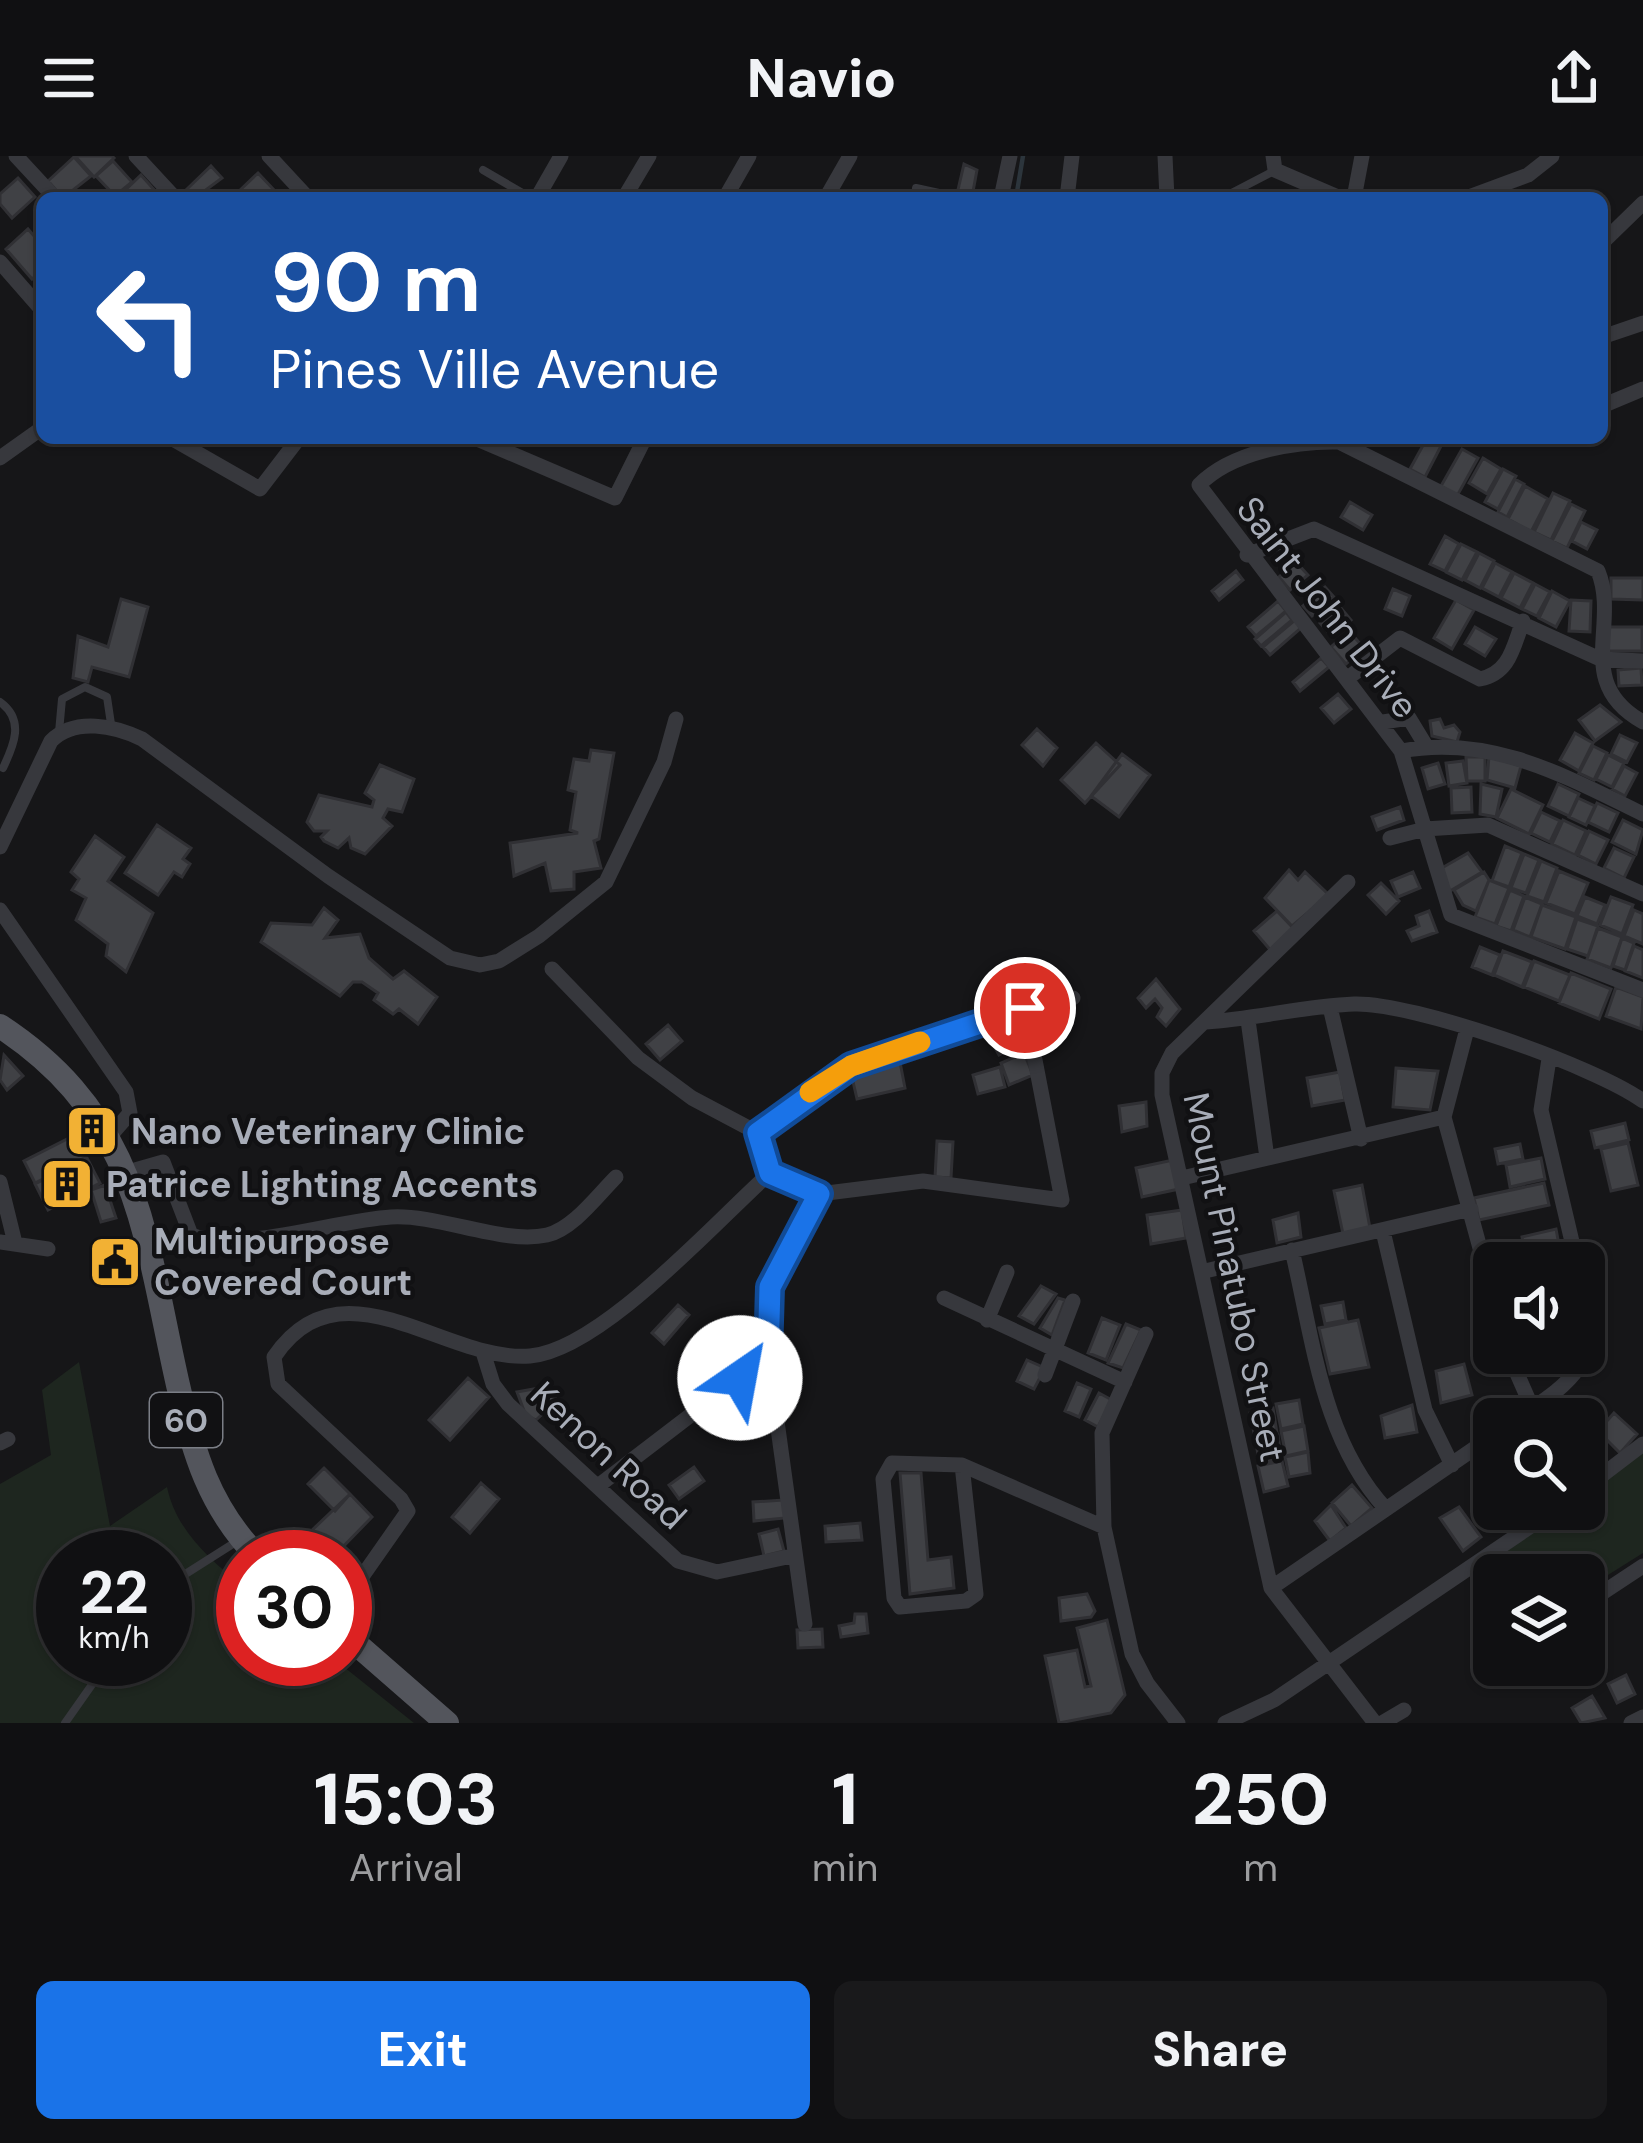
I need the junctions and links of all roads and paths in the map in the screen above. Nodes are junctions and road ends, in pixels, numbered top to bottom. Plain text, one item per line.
1 (16, 156) edge
2 (136, 156) edge
3 (269, 156) edge
4 (561, 156) edge
5 (649, 156) edge
6 (749, 156) edge
7 (850, 156) edge
8 (1010, 156) edge
9 (1072, 156) edge
10 (1165, 156) edge
11 (1363, 156) edge
12 (1552, 156) edge
13 (1274, 163) edge
14 (483, 170) dead end
15 (916, 188) dead end
16 (49, 192) edge
17 (169, 192) edge
18 (302, 192) edge
19 (523, 192) edge
20 (538, 192) edge
21 (628, 192) edge
22 (728, 192) edge
23 (829, 192) edge
24 (934, 192) edge
25 (1002, 192) edge
26 (1068, 192) edge
27 (1167, 192) edge
28 (1231, 192) edge
29 (1329, 192) edge
30 (1355, 192) edge
31 (1483, 192) edge
32 (1643, 203) edge
33 (1608, 237) edge
34 (0, 262) edge
35 (36, 303) edge
36 (1643, 323) edge
37 (1608, 336) edge
38 (1643, 389) edge
39 (1608, 404) edge
40 (36, 432) edge
41 (181, 444) edge
42 (294, 444) edge
43 (489, 444) edge
44 (642, 444) edge
45 (1296, 444) edge
46 (1343, 444) edge
47 (0, 458) edge
48 (1247, 555) junction
49 (1523, 621) junction
50 (1600, 659) junction
51 (1643, 661) edge
52 (1348, 678) junction
53 (0, 702) edge
54 (676, 719) dead end
55 (1383, 722) junction
56 (1643, 722) edge
57 (111, 724) junction
58 (59, 732) junction
59 (1426, 746) junction
60 (1401, 751) junction
61 (3, 768) dead end
62 (0, 802) edge
63 (20, 810) junction
64 (1643, 814) edge
65 (1425, 829) junction
66 (1390, 838) dead end
67 (0, 847) edge
68 (1348, 882) dead end
69 (1643, 894) edge
70 (0, 910) edge
71 (552, 970) dead end
72 (1643, 990) edge
73 (1073, 998) dead end
74 (1330, 1007) junction
75 (1025, 1008) junction
76 (1248, 1020) junction
77 (1206, 1022) junction
78 (0, 1026) edge
79 (1467, 1029) junction
80 (1549, 1059) junction
81 (1643, 1101) edge
82 (1444, 1117) junction
83 (758, 1133) junction
84 (110, 1136) junction
85 (1361, 1139) junction
86 (1268, 1158) junction
87 (128, 1172) junction
88 (770, 1173) junction
89 (616, 1177) dead end
90 (1182, 1178) junction
91 (0, 1182) edge
92 (819, 1194) junction
93 (1471, 1209) junction
94 (1383, 1231) junction
95 (1479, 1242) edge
96 (1572, 1242) edge
97 (8, 1243) edge
98 (48, 1249) dead end
99 (1292, 1250) junction
100 (1006, 1271) dead end
101 (1205, 1271) junction
102 (944, 1298) dead end
103 (1073, 1301) dead end
104 (987, 1320) junction
105 (1146, 1334) dead end
106 (1054, 1348) junction
107 (483, 1352) junction
108 (768, 1356) junction
109 (1577, 1374) edge
110 (1045, 1375) dead end
111 (1125, 1382) junction
112 (1549, 1398) edge
113 (1643, 1444) edge
114 (1473, 1450) edge
115 (962, 1465) junction
116 (1451, 1465) junction
117 (1605, 1474) edge
118 (598, 1486) junction
119 (1386, 1508) junction
120 (1104, 1527) junction
121 (236, 1530) edge
122 (1525, 1530) edge
123 (1492, 1553) joint
124 (792, 1556) junction
125 (372, 1562) edge
126 (1643, 1566) edge
127 (1271, 1588) junction
128 (1605, 1591) edge
129 (805, 1624) dead end
130 (372, 1658) edge
131 (1327, 1663) junction
132 (91, 1686) edge
133 (1404, 1710) dead end
134 (1643, 1717) edge
135 (65, 1723) edge
136 (447, 1723) edge
137 (1178, 1723) edge
138 (1225, 1723) edge
139 (1379, 1723) edge
140 (1631, 1723) edge

1 - 16 street
2 - 17 street
3 - 18 street
4 - 20 street
5 - 21 street
6 - 22 street
7 - 23 street
8 - 25 street
9 - 26 street
10 - 27 street
11 - 30 street
12 - 31 street
13 - 28 lane
13 - 29 street
14 - 19 lane
15 - 24 lane
32 - 33 street
34 - 35 street
36 - 37 street
38 - 39 street
40 - 47 street
41 - 42 street
43 - 44 street
45 - 48 street, Saint John Drive
46 - 50 street, Saint John Drive
48 - 49 street
48 - 52 street, Saint John Drive
49 - 50 street
49 - 52 street
50 - 51 street
50 - 56 street
52 - 55 street, Saint John Drive
53 - 61 lane
54 - 57 street
55 - 59 street
55 - 60 street, Saint John Drive
57 - 58 street
57 - 58 lane
58 - 63 street
59 - 60 street
59 - 64 street
60 - 65 street, Saint John Drive
62 - 63 street
63 - 67 street
65 - 66 street
65 - 69 street
65 - 72 street, Saint John Drive
68 - 77 street, Mount Pinatubo Street
70 - 84 street
71 - 83 street
73 - 75 street
74 - 76 street
74 - 79 street
74 - 85 street
75 - 83 street
75 - 92 street
76 - 77 street
76 - 86 street
77 - 90 street, Mount Pinatubo Street
78 - 84 main road, 60
79 - 80 street
79 - 82 street
80 - 81 street
80 - 96 street
82 - 85 street
82 - 93 street
83 - 88 street
84 - 87 main road, 60
85 - 86 street
86 - 90 street
87 - 89 street
87 - 121 main road, 60
88 - 92 street
88 - 107 street
90 - 101 street, Mount Pinatubo Street
91 - 97 street
92 - 108 street
93 - 94 street
93 - 95 street
94 - 99 street
94 - 116 street
97 - 98 street
99 - 101 street
99 - 119 street
100 - 104 street
101 - 127 street, Mount Pinatubo Street
102 - 104 street
103 - 106 street
104 - 106 street
105 - 111 street
106 - 110 street
106 - 111 street
107 - 118 street, Kenon Road
107 - 125 street
108 - 118 street
108 - 124 street
109 - 112 street
111 - 120 street
113 - 117 street
114 - 116 street
115 - 115 street
115 - 120 street
116 - 119 street
118 - 124 street, Kenon Road
119 - 127 street
120 - 137 street
122 - 123 street
123 - 131 street
124 - 129 street
126 - 128 street
127 - 131 street, Mount Pinatubo Street
130 - 136 main road
131 - 138 street
131 - 139 street, Mount Pinatubo Street
132 - 135 lane
133 - 139 street, Mount Pinatubo Street
134 - 140 street

